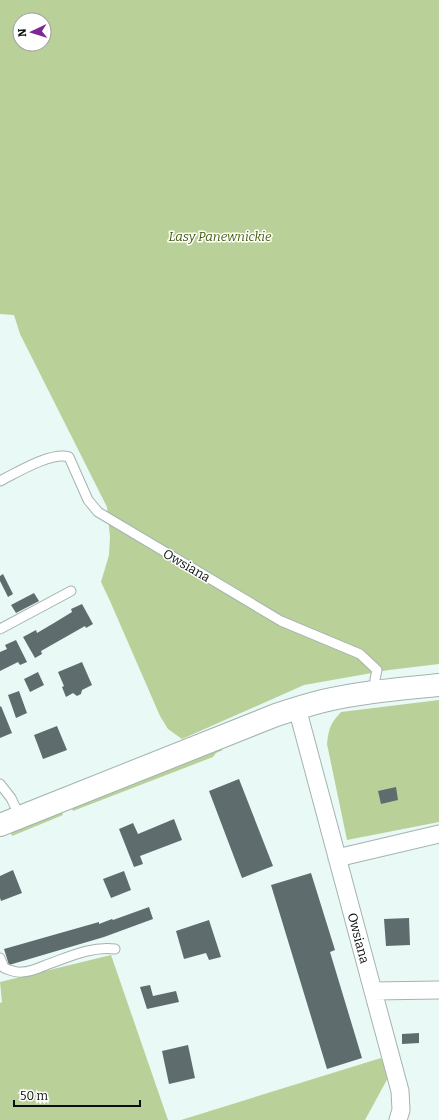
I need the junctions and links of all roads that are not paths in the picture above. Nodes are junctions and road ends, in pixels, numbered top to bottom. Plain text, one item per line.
1 (0, 481) edge
2 (71, 591) dead end
3 (0, 629) edge
4 (439, 685) edge
5 (376, 692) junction
6 (297, 708) junction
7 (0, 784) edge
8 (20, 817) junction
9 (0, 825) edge
10 (439, 834) edge
11 (337, 858) junction
12 (115, 949) dead end
13 (0, 958) edge
14 (439, 990) edge
15 (373, 991) junction
16 (401, 1117) edge

1 - 5 lane, Owsiana
2 - 3 lane
4 - 5 street
5 - 6 street
6 - 8 street
6 - 11 street, Owsiana
7 - 8 lane
8 - 9 street
10 - 11 street
11 - 15 street, Owsiana
12 - 13 lane
14 - 15 street
15 - 16 street, Owsiana

